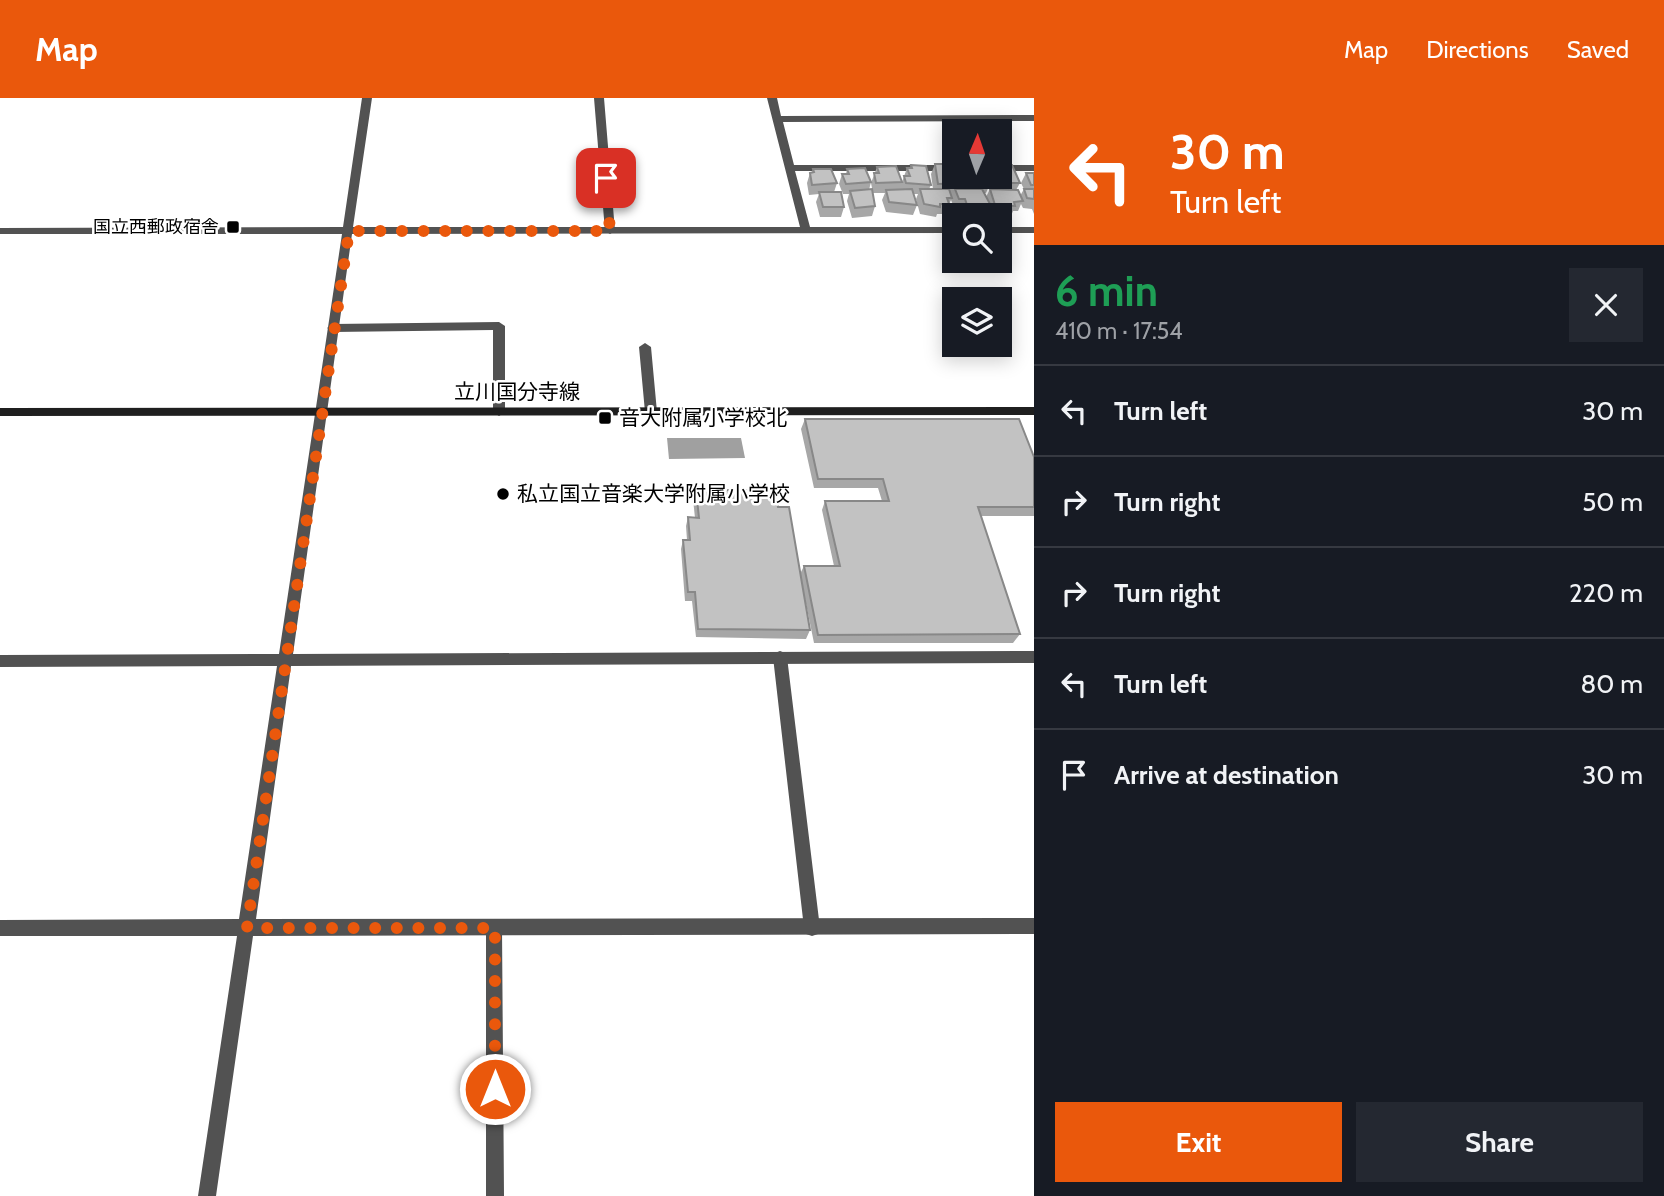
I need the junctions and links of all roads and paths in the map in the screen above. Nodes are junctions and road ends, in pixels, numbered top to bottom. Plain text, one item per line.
1 (367, 98) edge
2 (599, 98) edge
3 (772, 98) edge
4 (1034, 118) edge
5 (777, 119) junction
6 (790, 168) junction
7 (942, 168) edge
8 (1012, 168) edge
9 (1034, 168) edge
10 (942, 230) edge
11 (1012, 230) edge
12 (1034, 230) edge
13 (0, 231) edge
14 (349, 231) junction
15 (610, 231) junction
16 (806, 231) junction
17 (333, 328) junction
18 (645, 347) dead end
19 (1034, 411) edge
20 (0, 412) edge
21 (321, 412) junction
22 (499, 412) junction
23 (651, 412) junction
24 (780, 657) junction
25 (1034, 657) edge
26 (287, 660) junction
27 (0, 661) edge
28 (1034, 926) edge
29 (0, 928) edge
30 (247, 928) junction
31 (495, 928) junction
32 (812, 928) junction
33 (207, 1196) edge
34 (495, 1196) edge

1 - 14 street
2 - 15 street
3 - 5 street
4 - 5 street
5 - 6 street
6 - 7 street
6 - 16 street
8 - 9 street
10 - 16 street
11 - 12 street
13 - 14 street
14 - 15 street
14 - 17 street
15 - 16 street
17 - 21 street
17 - 22 street
18 - 23 street
19 - 23 main road, 立川国分寺線
20 - 21 main road, 立川国分寺線
21 - 22 main road, 立川国分寺線
21 - 26 street
22 - 23 main road, 立川国分寺線
24 - 25 street
24 - 26 street
24 - 32 street
26 - 27 street
26 - 30 street
28 - 32 street
29 - 30 street
30 - 31 street
30 - 33 street
31 - 32 street
31 - 34 street

